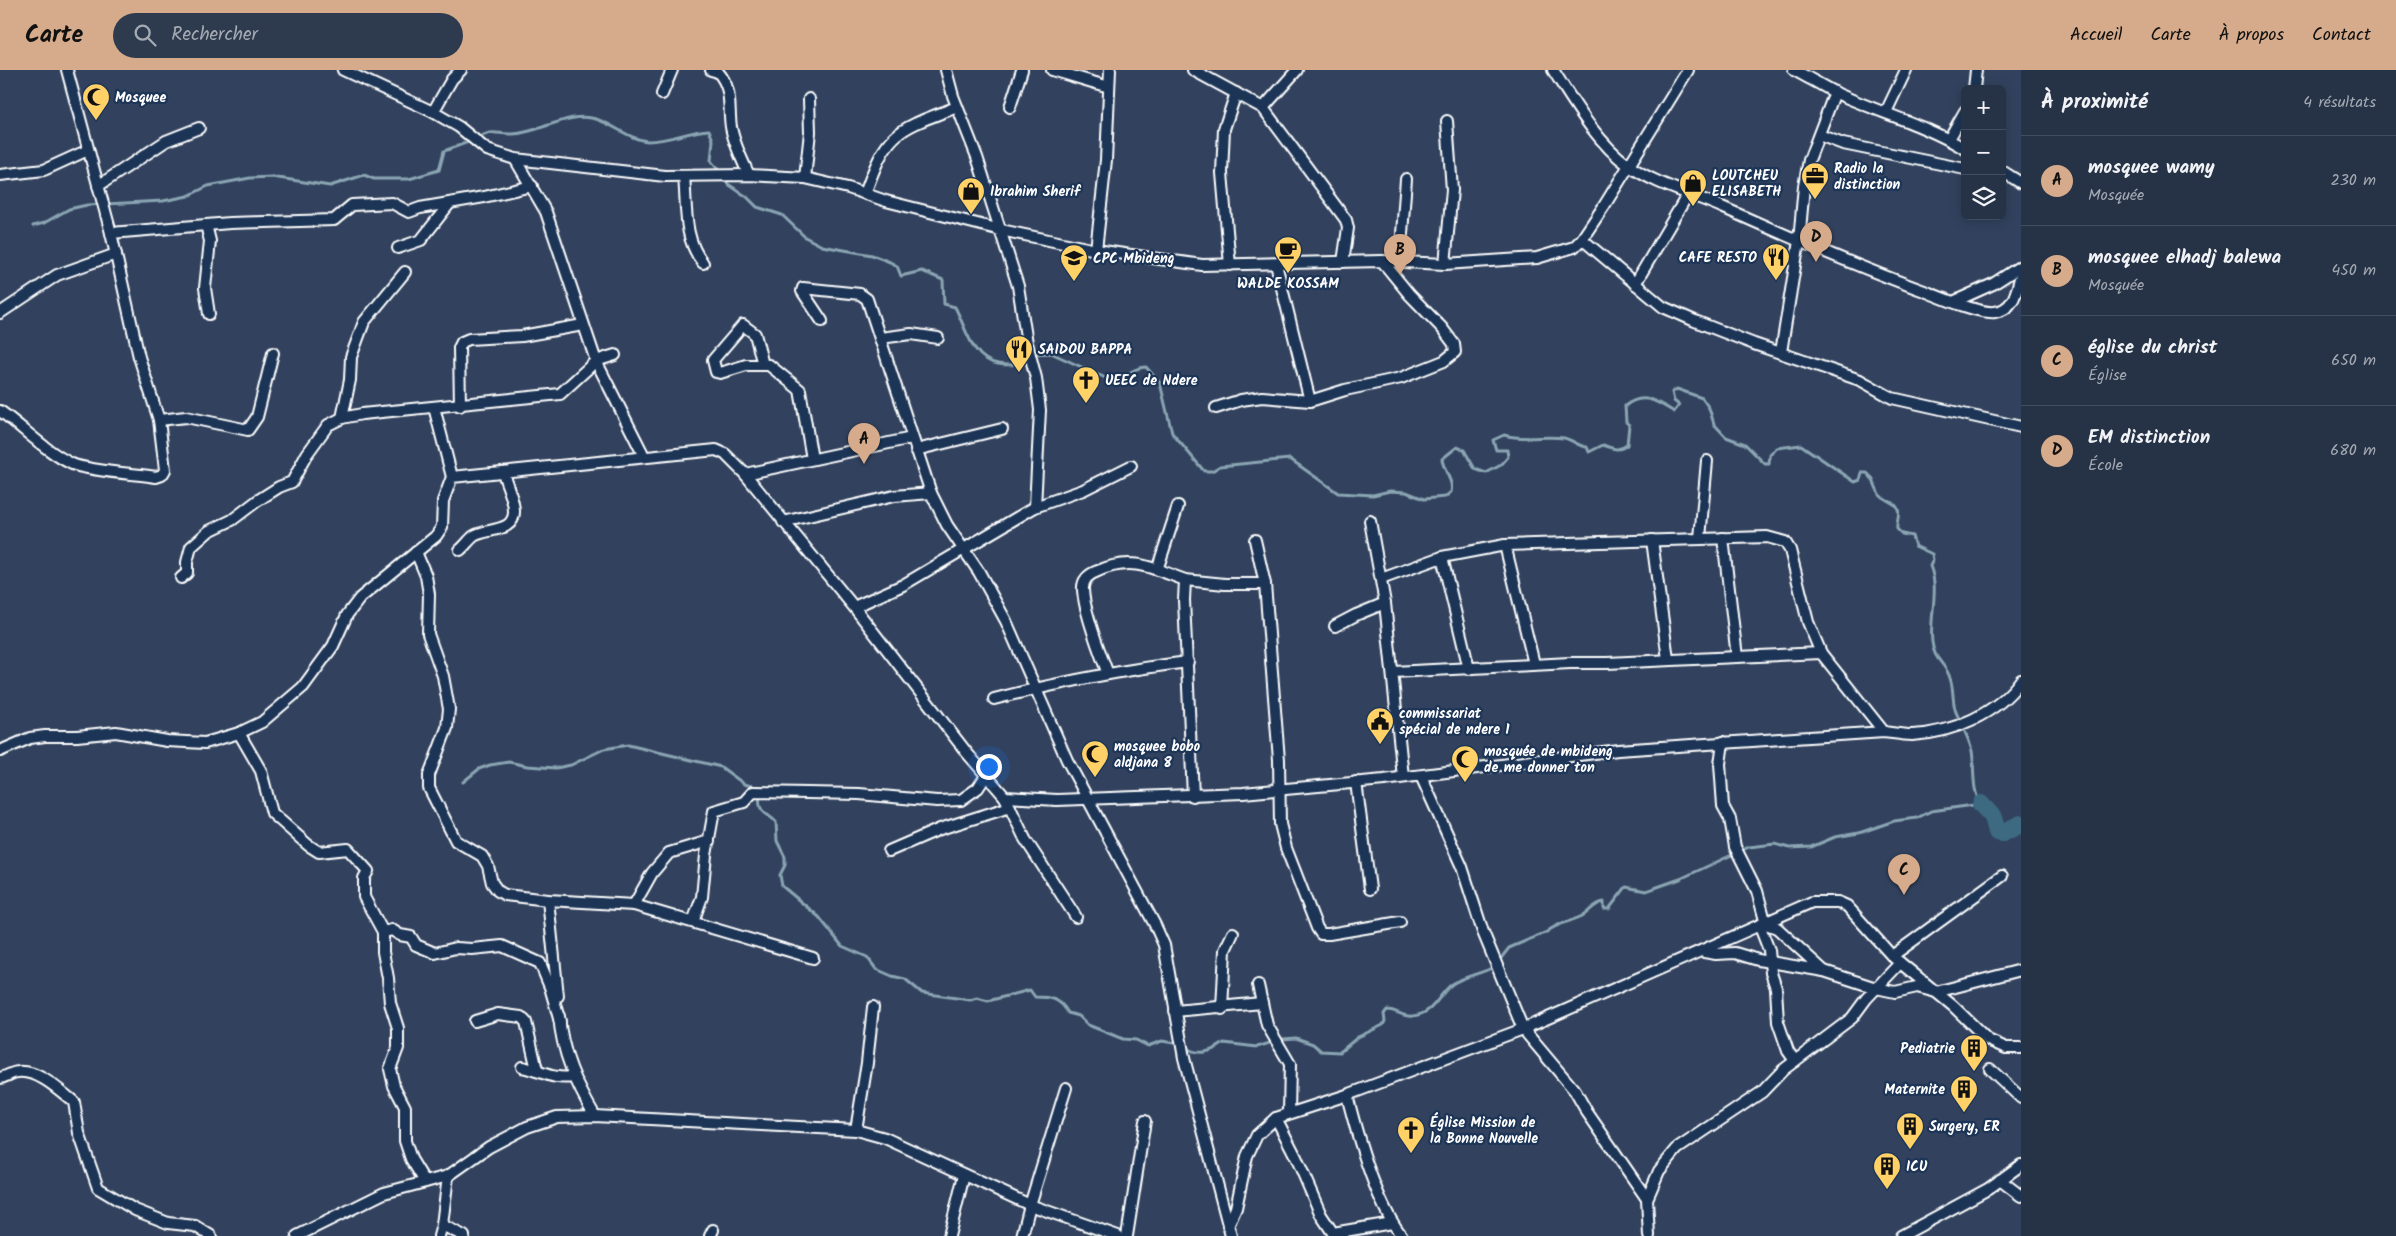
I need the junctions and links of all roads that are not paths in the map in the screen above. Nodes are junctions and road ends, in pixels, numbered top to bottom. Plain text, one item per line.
1 (67, 70) edge
2 (343, 70) edge
3 (461, 70) edge
4 (672, 70) edge
5 (711, 70) edge
6 (946, 70) edge
7 (1022, 70) edge
8 (1052, 70) edge
9 (1110, 70) edge
10 (1193, 70) edge
11 (1297, 70) edge
12 (1553, 70) edge
13 (1688, 70) edge
14 (1794, 70) edge
15 (1906, 70) edge
16 (1976, 70) edge
17 (1974, 85) edge
18 (1109, 87) junction
19 (1835, 92) junction
20 (1236, 93) junction
21 (662, 94) dead end
22 (809, 99) dead end
23 (958, 107) junction
24 (1010, 108) dead end
25 (1263, 108) junction
26 (433, 112) junction
27 (1886, 112) junction
28 (1961, 118) edge
29 (1447, 121) dead end
30 (199, 128) dead end
31 (1819, 135) junction
32 (1949, 140) junction
33 (1961, 147) edge
34 (88, 150) junction
35 (515, 159) junction
36 (1629, 166) junction
37 (1961, 168) edge
38 (2006, 174) edge
39 (0, 175) edge
40 (749, 175) junction
41 (684, 176) junction
42 (805, 178) junction
43 (1406, 179) dead end
44 (2006, 180) edge
45 (2021, 184) edge
46 (532, 186) junction
47 (99, 190) junction
48 (865, 194) junction
49 (1688, 194) junction
50 (450, 203) junction
51 (206, 225) junction
52 (1001, 230) junction
53 (111, 233) junction
54 (1582, 239) junction
55 (1799, 240) junction
56 (398, 248) dead end
57 (1096, 250) junction
58 (116, 254) junction
59 (1343, 262) junction
60 (1382, 262) junction
61 (1400, 262) junction
62 (703, 264) dead end
63 (1230, 264) junction
64 (1276, 264) junction
65 (1445, 264) junction
66 (2021, 266) edge
67 (405, 272) dead end
68 (2021, 275) edge
69 (1635, 284) junction
70 (1953, 302) junction
71 (0, 313) edge
72 (209, 314) dead end
73 (822, 321) dead end
74 (583, 325) junction
75 (880, 338) junction
76 (938, 338) dead end
77 (1781, 352) junction
78 (273, 353) dead end
79 (614, 355) dead end
80 (596, 361) junction
81 (763, 365) junction
82 (1310, 401) junction
83 (460, 406) junction
84 (434, 407) junction
85 (1216, 408) dead end
86 (0, 411) edge
87 (342, 418) junction
88 (158, 420) junction
89 (2021, 427) edge
90 (1002, 429) dead end
91 (912, 438) junction
92 (916, 450) junction
93 (644, 456) junction
94 (812, 459) junction
95 (1707, 461) dead end
96 (1132, 466) dead end
97 (503, 472) junction
98 (745, 474) junction
99 (452, 477) junction
100 (931, 493) junction
101 (1035, 506) junction
102 (1178, 506) dead end
103 (1370, 521) dead end
104 (783, 522) junction
105 (1700, 538) junction
106 (1723, 538) junction
107 (1255, 540) dead end
108 (1652, 540) junction
109 (1505, 545) junction
110 (961, 549) junction
111 (460, 550) dead end
112 (416, 552) junction
113 (1442, 557) junction
114 (1157, 570) junction
115 (181, 578) dead end
116 (1381, 579) junction
117 (1185, 580) junction
118 (1265, 584) junction
119 (1385, 603) junction
120 (854, 607) junction
121 (1335, 626) dead end
122 (1821, 653) junction
123 (1737, 657) junction
124 (1668, 660) junction
125 (1188, 662) junction
126 (1534, 664) junction
127 (1469, 670) junction
128 (1392, 672) junction
129 (1108, 674) junction
130 (2021, 680) edge
131 (1037, 688) junction
132 (994, 699) dead end
133 (1884, 732) junction
134 (240, 733) junction
135 (1723, 742) junction
136 (0, 751) edge
137 (987, 774) junction
138 (1420, 776) junction
139 (1403, 777) junction
140 (1356, 782) junction
141 (1280, 790) junction
142 (1193, 796) junction
143 (1005, 797) junction
144 (1086, 799) junction
145 (1010, 807) junction
146 (709, 841) junction
147 (889, 850) dead end
148 (2002, 876) dead end
149 (1370, 889) dead end
150 (548, 900) junction
151 (634, 905) junction
152 (1076, 917) dead end
153 (693, 922) junction
154 (1400, 922) dead end
155 (1763, 926) junction
156 (383, 932) junction
157 (1233, 934) dead end
158 (1704, 952) junction
159 (1892, 956) junction
160 (813, 958) dead end
161 (1771, 962) junction
162 (1900, 963) junction
163 (1824, 970) junction
164 (2021, 970) edge
165 (1258, 985) dead end
166 (1876, 988) junction
167 (1936, 992) junction
168 (1262, 1003) junction
169 (873, 1007) dead end
170 (1222, 1009) junction
171 (1175, 1011) junction
172 (474, 1021) dead end
173 (560, 1022) junction
174 (1523, 1029) junction
175 (2021, 1048) edge
176 (1794, 1061) junction
177 (522, 1067) dead end
178 (1990, 1069) dead end
179 (537, 1070) junction
180 (574, 1077) junction
181 (0, 1078) edge
182 (1066, 1088) dead end
183 (1347, 1095) junction
184 (2021, 1098) edge
185 (1288, 1113) junction
186 (595, 1116) junction
187 (1276, 1118) junction
188 (1145, 1121) dead end
189 (856, 1130) junction
190 (2021, 1166) edge
191 (964, 1175) junction
192 (448, 1176) junction
193 (2000, 1180) junction
194 (425, 1182) junction
195 (2021, 1196) edge
196 (1647, 1199) junction
197 (1030, 1205) junction
198 (1392, 1223) junction
199 (442, 1225) junction
200 (1230, 1231) edge
201 (211, 1236) edge
202 (297, 1236) edge
203 (439, 1236) edge
204 (464, 1236) edge
205 (949, 1236) edge
206 (1022, 1236) edge
207 (1118, 1236) edge
208 (1127, 1236) edge
209 (1402, 1236) edge
210 (1648, 1236) edge
211 (1901, 1236) edge

1 - 34 street
2 - 26 street
3 - 26 street
4 - 21 street
5 - 40 street
6 - 23 street
7 - 24 street
8 - 18 street
9 - 18 street
10 - 20 street
11 - 25 street
12 - 36 street
13 - 36 street
14 - 19 street
15 - 27 street
16 - 17 street
18 - 57 street
19 - 27 street
19 - 31 street
20 - 25 street
20 - 63 street
22 - 42 street
23 - 48 street
23 - 52 street
25 - 59 street
26 - 35 street
27 - 32 street
28 - 32 street
29 - 65 street
30 - 47 street
31 - 37 street
31 - 55 street
32 - 33 street
34 - 39 street
34 - 47 street
35 - 41 street
35 - 46 street
36 - 49 street
36 - 54 street
38 - 45 street
40 - 41 street
40 - 42 street
41 - 62 street
42 - 48 street
43 - 61 street
44 - 45 street
46 - 50 street
46 - 74 street
47 - 53 street
48 - 52 street
49 - 55 street
49 - 69 street
50 - 51 street
50 - 56 street
51 - 53 street
51 - 72 street
52 - 57 street
52 - 101 street
53 - 58 street
54 - 65 street
54 - 69 street
55 - 70 street
55 - 77 street
57 - 63 street
58 - 71 street
58 - 88 street
59 - 60 street
59 - 64 street
60 - 61 street
60 - 82 street
61 - 65 street
63 - 64 street
64 - 82 street
66 - 70 street
67 - 87 street
68 - 70 street
69 - 77 street
73 - 75 street
74 - 80 street
74 - 83 street
75 - 76 street
75 - 91 street
77 - 89 street
78 - 88 street
79 - 80 street
80 - 83 street
80 - 93 street
81 - 81 street
81 - 94 street
82 - 85 street
83 - 84 street
84 - 87 street
84 - 99 street
86 - 88 street
87 - 115 street
90 - 92 street
91 - 92 street
91 - 94 street
92 - 100 street
93 - 97 street
93 - 98 street
94 - 98 street
95 - 105 street
96 - 101 street
97 - 99 street
97 - 111 street
98 - 104 street
99 - 112 street
100 - 104 street
100 - 110 street
101 - 110 street
102 - 114 street
103 - 116 street
104 - 120 street
105 - 106 street
105 - 108 street
106 - 122 street
106 - 123 street
107 - 118 street
108 - 109 street
108 - 124 street
109 - 113 street
109 - 126 street
110 - 120 street
110 - 131 street
112 - 134 street
112 - 150 street
113 - 116 street
113 - 127 street
114 - 117 street
114 - 129 street
116 - 119 street
117 - 118 street
117 - 125 street
118 - 141 street
119 - 121 street
119 - 128 street
120 - 137 street
122 - 123 street
122 - 133 street
123 - 124 street
124 - 126 street
125 - 129 street
125 - 142 street
126 - 127 street
127 - 128 street
128 - 139 street
129 - 131 street
130 - 133 street
131 - 132 street
131 - 144 street
133 - 135 street
134 - 136 street
134 - 156 street
135 - 138 street
135 - 155 street
137 - 143 street
137 - 146 street
138 - 139 street
138 - 174 street
139 - 140 street
140 - 141 street
140 - 149 street
141 - 142 street
141 - 154 street
142 - 144 street
143 - 144 street
143 - 145 street
144 - 171 street
145 - 147 street
145 - 152 street
146 - 151 street
146 - 153 street
148 - 159 street
150 - 151 street
150 - 173 street
151 - 153 street
153 - 160 street
155 - 158 street
155 - 159 street
155 - 161 street
155 - 163 street
156 - 173 street
156 - 194 street
157 - 170 street
158 - 161 street
158 - 174 street
159 - 162 street
161 - 163 street
161 - 176 street
162 - 166 street
162 - 167 street
163 - 166 street
164 - 167 street
165 - 168 street
166 - 167 street
166 - 176 street
167 - 175 street
168 - 170 street
168 - 185 street
169 - 189 street
170 - 171 street
171 - 200 street
172 - 179 street
173 - 180 street
174 - 183 street
174 - 196 street
176 - 196 street
177 - 179 street
178 - 184 street
179 - 180 street
180 - 186 street
181 - 201 street
182 - 197 street
183 - 185 street
183 - 198 street
185 - 187 street
186 - 189 street
186 - 192 street
187 - 198 street
187 - 200 street
188 - 208 street
189 - 191 street
190 - 193 street
191 - 197 street
191 - 205 street
192 - 194 street
192 - 199 street
193 - 195 street
193 - 211 street
194 - 202 street
196 - 210 street
197 - 206 street
197 - 207 street
198 - 209 street
199 - 203 street
199 - 204 street

